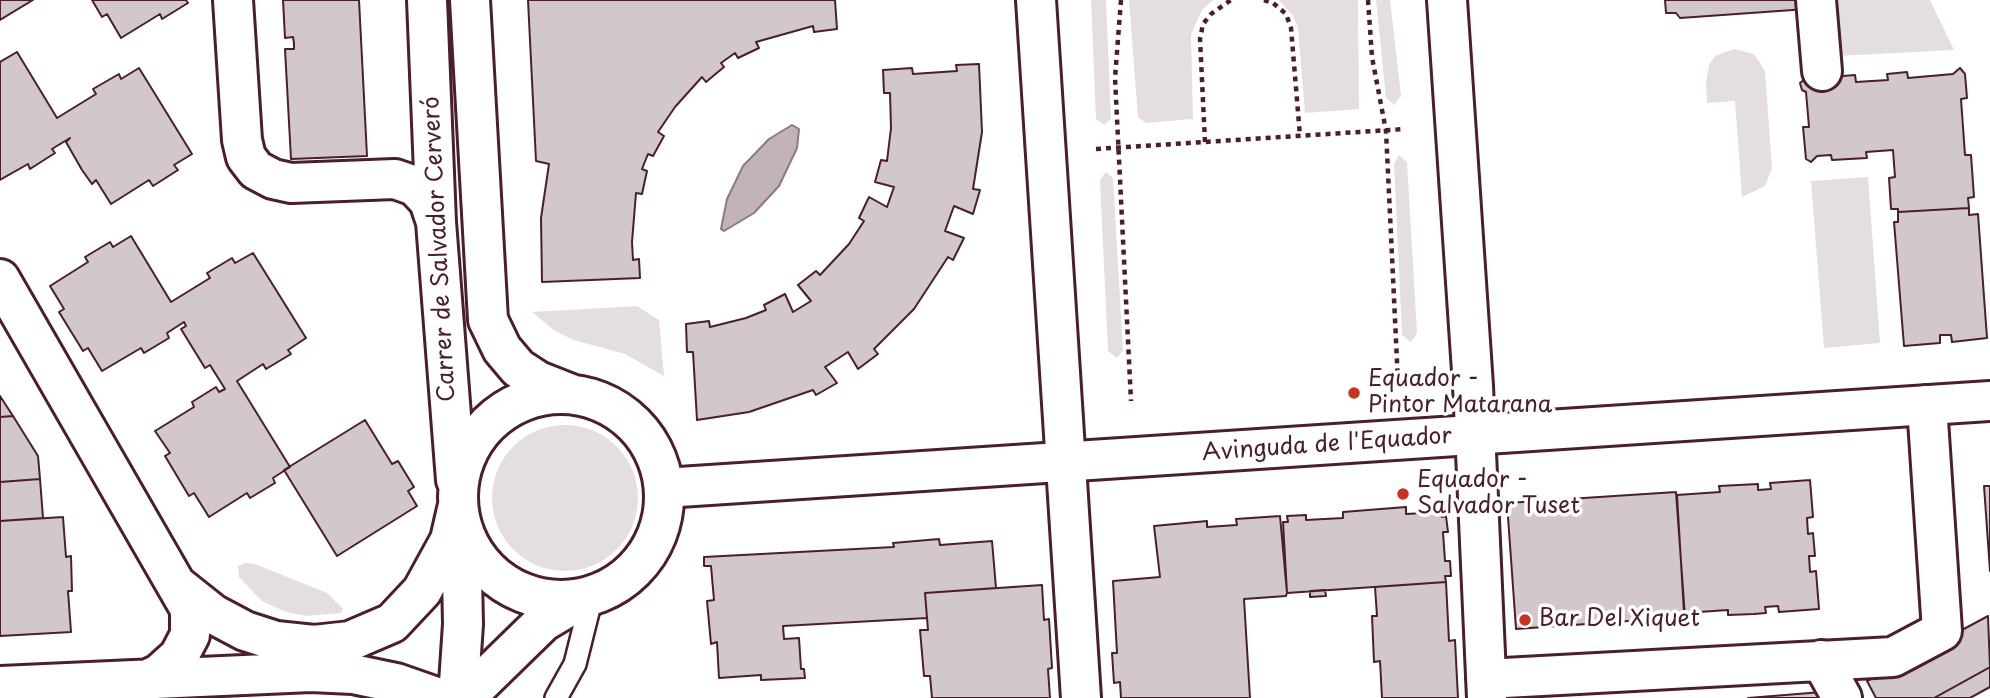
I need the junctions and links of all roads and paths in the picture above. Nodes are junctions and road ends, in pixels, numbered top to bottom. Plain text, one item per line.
1 (233, 0) edge
2 (427, 0) edge
3 (470, 0) edge
4 (1036, 0) edge
5 (1121, 0) edge
6 (1231, 0) edge
7 (1265, 0) edge
8 (1368, 0) edge
9 (1447, 0) edge
10 (1471, 0) edge
11 (1816, 0) edge
12 (1451, 63) junction
13 (1822, 71) dead end
14 (1405, 129) dead end
15 (1385, 131) junction
16 (1300, 136) junction
17 (1205, 142) junction
18 (1118, 148) junction
19 (1096, 149) dead end
20 (436, 222) junction
21 (0, 279) edge
22 (1398, 383) dead end
23 (571, 394) junction
24 (1131, 401) dead end
25 (1990, 401) edge
26 (1927, 405) junction
27 (1474, 435) junction
28 (1065, 462) junction
29 (664, 488) junction
30 (459, 509) junction
31 (179, 587) junction
32 (587, 597) junction
33 (1821, 660) junction
34 (142, 681) junction
35 (0, 686) edge
36 (1487, 689) edge
37 (439, 698) edge
38 (458, 698) edge
39 (465, 698) edge
40 (556, 698) edge
41 (1081, 698) edge
42 (1842, 698) edge

1 - 20 street
2 - 20 street, Carrer de Salvador Cerveró
3 - 23 street, Carrer de Salvador Cerveró
4 - 28 street
5 - 18 path
6 - 17 path
7 - 16 path
8 - 15 path
9 - 12 street
10 - 12 street
11 - 13 street
12 - 27 street
14 - 15 path
15 - 16 path
15 - 22 path
16 - 17 path
17 - 18 path
18 - 19 path
18 - 24 path
20 - 30 street, Carrer de Salvador Cerveró
21 - 31 street
23 - 29 street
23 - 30 street
25 - 26 street, Avinguda de l'Equador
26 - 27 street, Avinguda de l'Equador
26 - 33 street
27 - 28 street, Avinguda de l'Equador
27 - 36 street
28 - 29 street, Avinguda de l'Equador
28 - 41 street
29 - 32 street
30 - 31 street
30 - 32 street
30 - 38 street
31 - 34 street
32 - 39 street
32 - 40 lane
33 - 36 street
33 - 42 street
34 - 35 street
34 - 37 street

